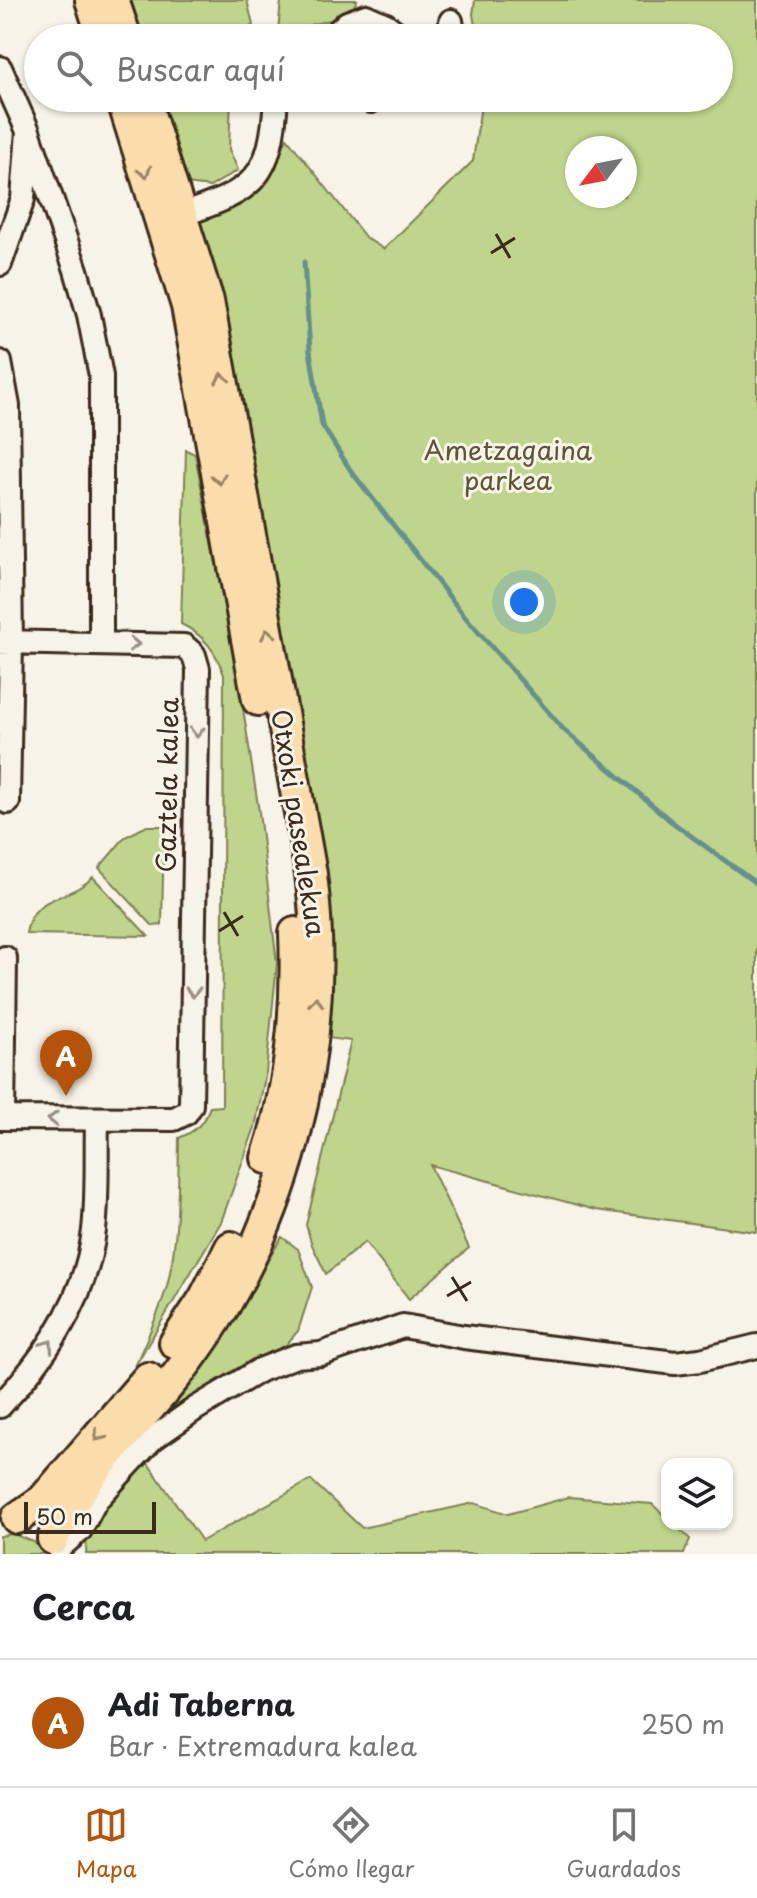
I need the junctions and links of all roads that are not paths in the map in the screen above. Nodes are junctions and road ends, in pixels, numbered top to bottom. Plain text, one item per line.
1 (91, 0) edge
2 (113, 0) edge
3 (99, 24) edge
4 (121, 24) edge
5 (346, 24) edge
6 (384, 24) edge
7 (0, 68) edge
8 (126, 112) edge
9 (148, 112) edge
10 (275, 112) edge
11 (28, 131) junction
12 (181, 215) junction
13 (0, 264) edge
14 (0, 362) edge
15 (6, 642) edge
16 (101, 643) junction
17 (8, 802) dead end
18 (5, 958) dead end
19 (1, 1118) edge
20 (97, 1120) junction
21 (757, 1346) edge
22 (0, 1406) edge
23 (6, 1519) edge
24 (58, 1547) edge

1 - 3 main road
2 - 4 main road
5 - 6 street
7 - 11 street
8 -> 23 main road, Otxoki pasealekua
9 - 12 main road, Otxoki pasealekua
10 - 12 street
11 - 13 street
11 - 16 street
24 -> 12 main road, Otxoki pasealekua
14 - 15 street
15 - 16 street, Gaztela kalea
15 - 17 street
16 -> 20 street, Gaztela kalea
18 - 19 street
20 -> 19 street
22 -> 20 street
21 - 24 street
23 - 24 main road

